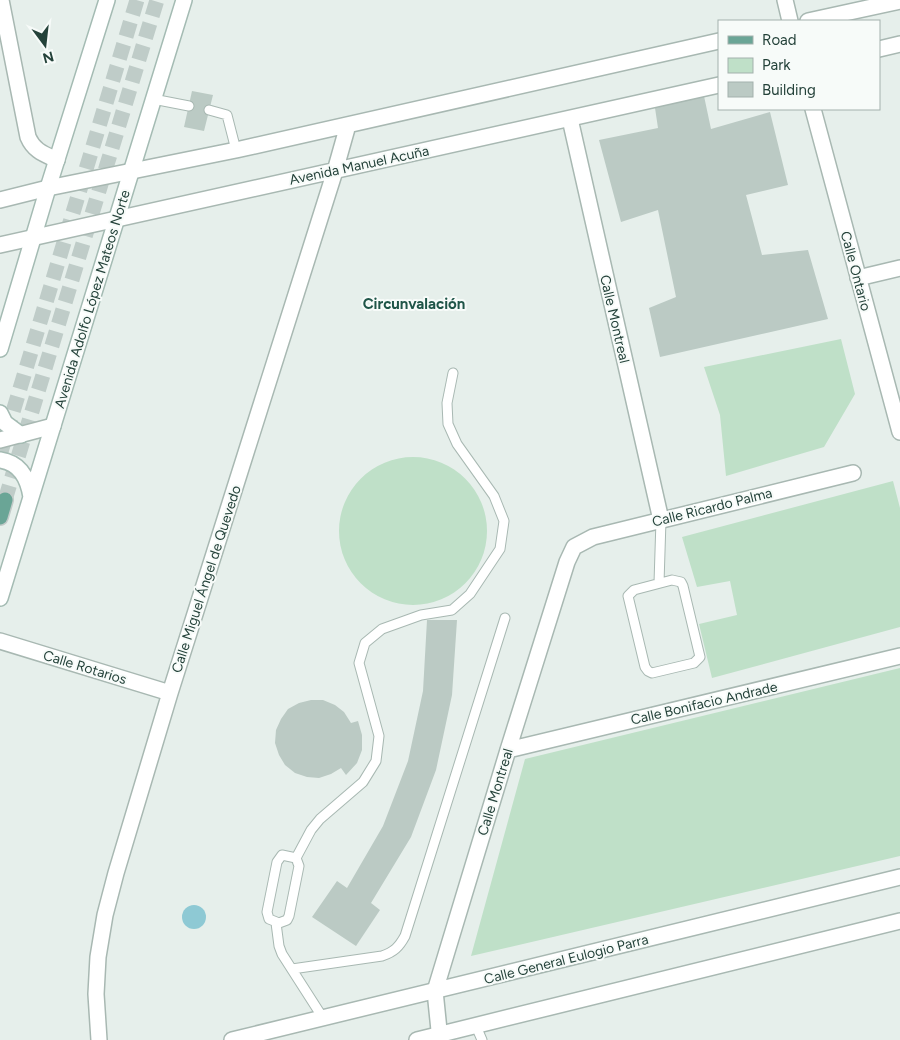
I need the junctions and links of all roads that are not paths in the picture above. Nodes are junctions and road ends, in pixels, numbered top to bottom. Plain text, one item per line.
1 (1, 0) edge
2 (107, 0) edge
3 (174, 0) edge
4 (184, 0) edge
5 (785, 0) edge
6 (900, 1) edge
7 (790, 20) edge
8 (813, 20) edge
9 (718, 41) edge
10 (170, 44) junction
11 (900, 44) edge
12 (880, 49) edge
13 (718, 85) edge
14 (153, 99) junction
15 (189, 106) dead end
16 (209, 110) dead end
17 (813, 110) edge
18 (570, 119) junction
19 (348, 125) junction
20 (236, 150) junction
21 (57, 160) junction
22 (131, 171) junction
23 (335, 171) junction
24 (48, 188) junction
25 (0, 200) edge
26 (116, 219) junction
27 (33, 238) junction
28 (0, 245) edge
29 (900, 268) edge
30 (858, 278) junction
31 (0, 349) edge
32 (453, 373) dead end
33 (0, 413) edge
34 (53, 426) junction
35 (900, 432) edge
36 (21, 435) junction
37 (0, 440) edge
38 (0, 460) edge
39 (853, 473) dead end
40 (31, 498) junction
41 (5, 500) dead end
42 (0, 517) edge
43 (661, 520) junction
44 (574, 547) joint
45 (659, 583) junction
46 (0, 598) edge
47 (505, 618) dead end
48 (0, 641) edge
49 (900, 656) edge
50 (170, 693) junction
51 (508, 750) junction
52 (296, 858) junction
53 (900, 877) edge
54 (900, 921) edge
55 (276, 923) junction
56 (292, 969) junction
57 (435, 991) junction
58 (323, 1018) junction
59 (476, 1026) junction
60 (440, 1037) edge
61 (100, 1040) edge
62 (232, 1040) edge
63 (417, 1040) edge
64 (482, 1040) edge

1 - 21 street
2 - 21 street
3 - 10 street
4 - 10 street, Avenida Adolfo López Mateos Norte
5 - 7 street
6 - 8 street
9 - 19 street
10 - 14 street, Avenida Adolfo López Mateos Norte
11 - 12 street
13 - 18 street, Avenida Manuel Acuña
14 - 15 lane
14 - 22 street, Avenida Adolfo López Mateos Norte
16 - 20 lane
17 - 30 street, Calle Ontario
18 - 23 street, Avenida Manuel Acuña
18 - 43 street, Calle Montreal
19 - 20 street
19 - 23 street, Calle Miguel Ángel de Quevedo
20 - 22 street
21 - 24 street
22 - 24 street
22 - 26 street, Avenida Adolfo López Mateos Norte
23 - 26 street, Avenida Manuel Acuña
23 - 50 street, Calle Miguel Ángel de Quevedo
24 - 25 street
24 - 27 street
26 - 27 street, Avenida Manuel Acuña
26 - 34 street, Avenida Adolfo López Mateos Norte
27 - 28 street, Avenida Manuel Acuña
27 - 31 street
29 - 30 street
30 - 35 street, Calle Ontario
32 - 52 lane
33 - 36 street
34 - 36 street
34 - 40 street, Avenida Adolfo López Mateos Norte
36 - 37 street
38 - 40 street
39 - 43 street, Calle Ricardo Palma
40 - 46 street, Avenida Adolfo López Mateos Norte
41 - 42 main road
43 - 44 street, Calle Ricardo Palma
43 - 45 lane
44 - 51 street, Calle Montreal
45 - 45 lane
47 - 56 lane
48 - 50 street, Calle Rotarios
49 - 51 street, Calle Bonifacio Andrade
50 - 61 street, Calle Miguel Ángel de Quevedo
51 - 57 street, Calle Montreal
52 - 55 lane
52 - 55 lane
53 - 57 street, Calle General Eulogio Parra
54 - 59 street
55 - 56 lane
56 - 58 lane
57 - 58 street, Calle General Eulogio Parra
57 - 60 street, Calle Montreal
58 - 62 street, Calle General Eulogio Parra
59 - 60 street
59 - 64 lane
60 - 63 street

